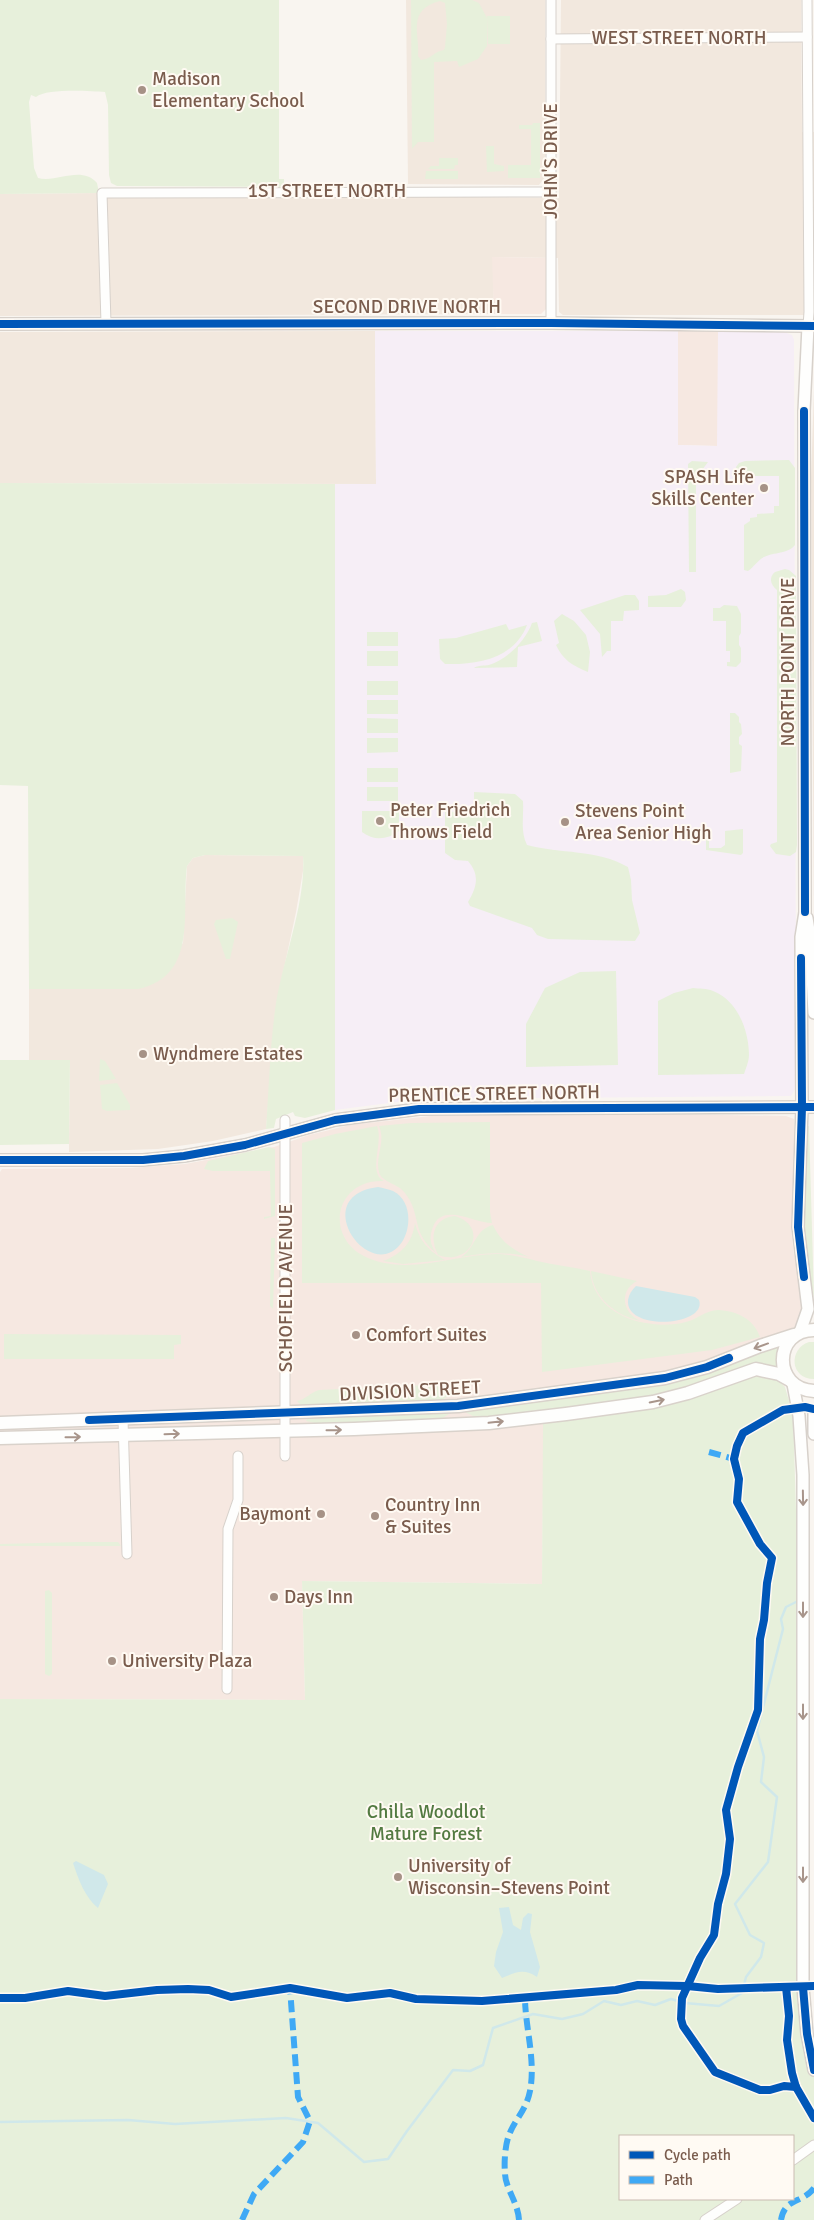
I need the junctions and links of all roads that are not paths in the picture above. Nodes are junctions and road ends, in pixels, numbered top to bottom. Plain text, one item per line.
1 (551, 0) edge
2 (807, 0) edge
3 (807, 38) junction
4 (551, 39) junction
5 (551, 192) junction
6 (106, 323) junction
7 (551, 323) junction
8 (0, 324) edge
9 (811, 326) edge
10 (805, 912) junction
11 (814, 1013) edge
12 (802, 1107) junction
13 (814, 1107) edge
14 (285, 1120) dead end
15 (286, 1134) junction
16 (0, 1160) edge
17 (814, 1330) edge
18 (797, 1334) junction
19 (791, 1382) junction
20 (814, 1390) edge
21 (286, 1414) junction
22 (814, 1414) edge
23 (123, 1419) junction
24 (0, 1423) edge
25 (285, 1431) junction
26 (814, 1434) edge
27 (124, 1435) junction
28 (0, 1438) edge
29 (238, 1456) dead end
30 (285, 1456) dead end
31 (128, 1554) dead end
32 (227, 1689) dead end
33 (814, 2070) edge
34 (814, 2144) edge
35 (794, 2159) edge
36 (736, 2200) edge
37 (705, 2220) edge

1 - 4 street, JOHN'S DRIVE
2 - 3 street, NORTH POINT DRIVE
3 - 4 street, WEST STREET NORTH
3 - 9 street, NORTH POINT DRIVE
4 - 5 street, JOHN'S DRIVE
5 - 6 street, 1ST STREET NORTH
5 - 7 street, JOHN'S DRIVE
6 - 7 street, SECOND DRIVE NORTH
6 - 8 street, SECOND DRIVE NORTH
7 - 9 street, SECOND DRIVE NORTH
9 - 10 street, NORTH POINT DRIVE
10 - 11 street, NORTH POINT DRIVE
10 - 12 street, NORTH POINT DRIVE
12 - 13 street, PRENTICE STREET NORTH
12 - 15 street, PRENTICE STREET NORTH
12 - 18 street, NORTH POINT DRIVE
14 - 15 street, SCHOFIELD AVENUE
15 - 16 street, PRENTICE STREET NORTH
15 - 21 street, SCHOFIELD AVENUE
17 - 18 main road, DIVISION STREET
18 - 19 main road
18 -> 21 main road, DIVISION STREET
19 - 20 main road, DIVISION STREET
25 -> 19 main road, DIVISION STREET
19 -> 33 street
21 - 23 main road, DIVISION STREET
21 - 25 street, SCHOFIELD AVENUE
22 - 26 street
23 - 24 main road, DIVISION STREET
23 - 27 street
27 -> 25 main road, DIVISION STREET
25 - 30 street, SCHOFIELD AVENUE
28 -> 27 main road, DIVISION STREET
27 - 31 street
29 - 32 street
34 - 35 street
36 - 37 street

